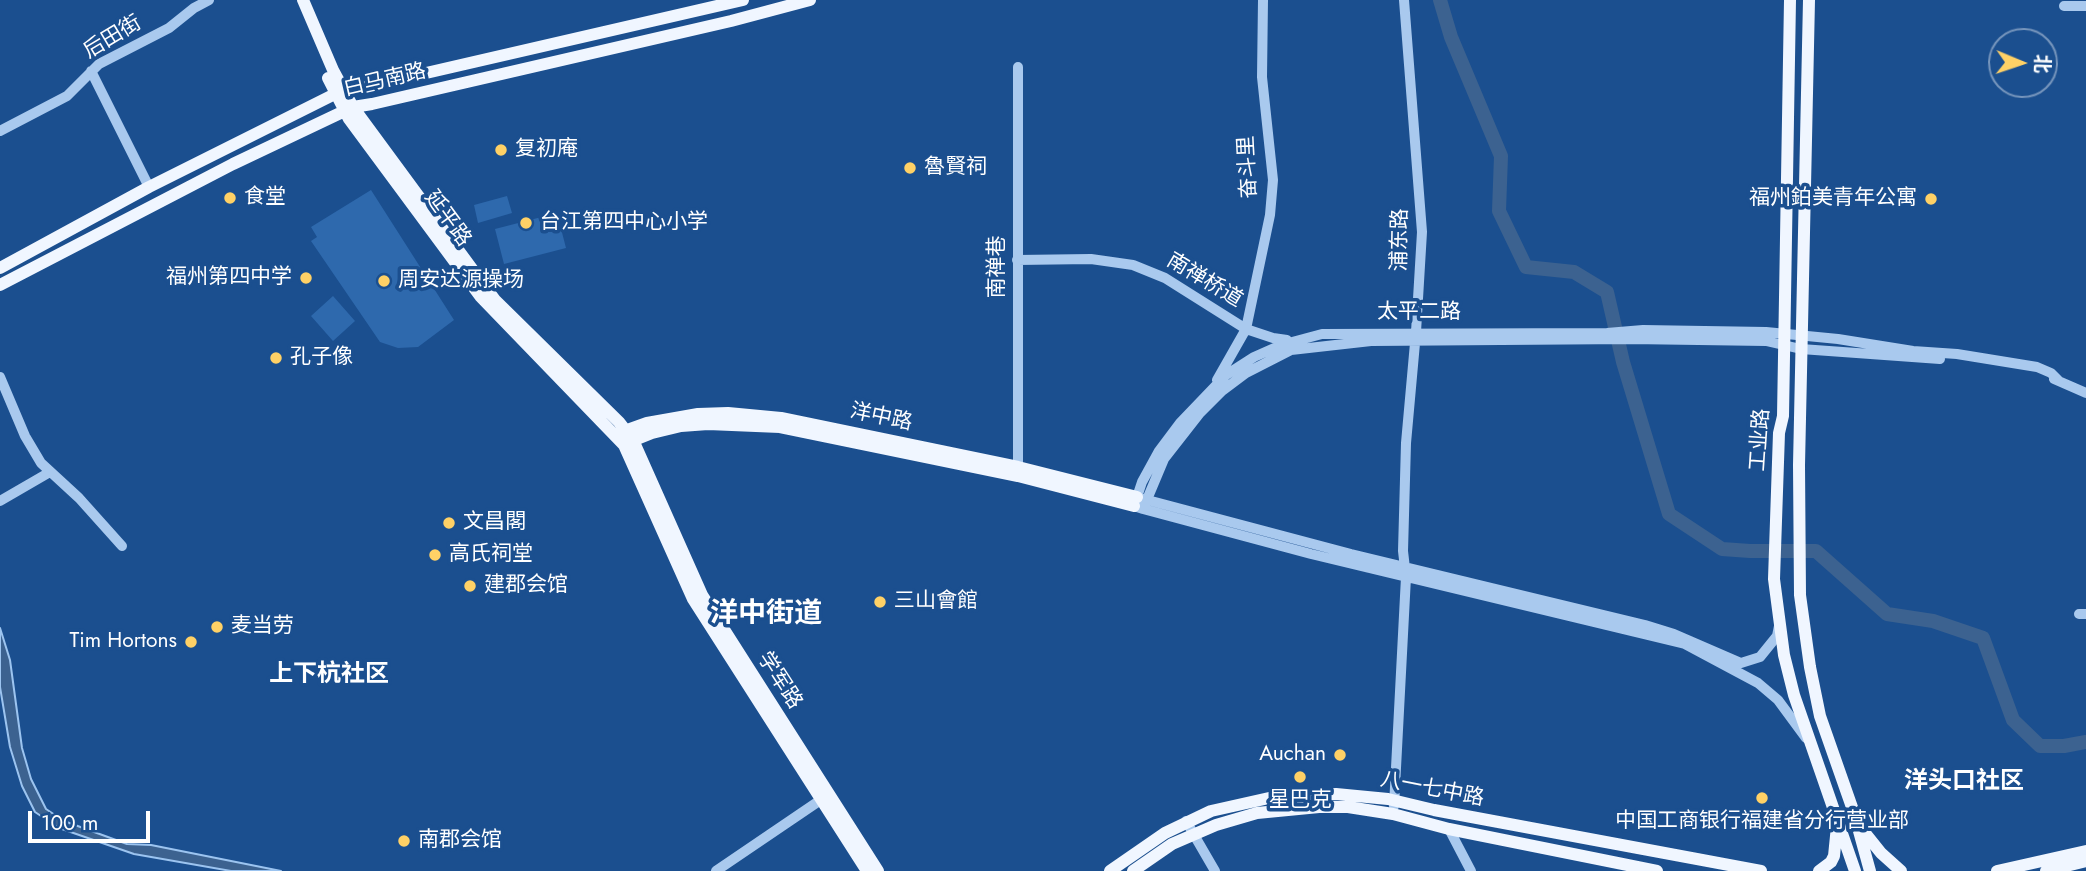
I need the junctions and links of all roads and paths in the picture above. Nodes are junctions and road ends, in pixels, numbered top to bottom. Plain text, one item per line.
1 (209, 0) edge
2 (295, 0) edge
3 (303, 0) edge
4 (743, 0) edge
5 (810, 0) edge
6 (1263, 0) edge
7 (1404, 0) edge
8 (1790, 0) edge
9 (1809, 0) edge
10 (2064, 6) dead end
11 (2086, 6) edge
12 (1018, 67) dead end
13 (91, 71) junction
14 (339, 92) junction
15 (348, 108) junction
16 (0, 131) edge
17 (149, 187) junction
18 (1017, 260) junction
19 (0, 268) edge
20 (0, 285) edge
21 (1246, 329) junction
22 (1802, 335) junction
23 (1416, 336) junction
24 (1609, 337) junction
25 (1297, 339) junction
26 (1784, 340) junction
27 (1801, 349) junction
28 (0, 377) edge
29 (2059, 380) junction
30 (1211, 389) junction
31 (2086, 393) edge
32 (625, 438) junction
33 (1018, 467) junction
34 (50, 472) junction
35 (0, 501) edge
36 (1140, 503) junction
37 (122, 546) dead end
38 (1403, 572) junction
39 (1780, 619) junction
40 (1812, 746) junction
41 (822, 799) junction
42 (1390, 806) junction
43 (1854, 813) junction
44 (1837, 815) junction
45 (1186, 821) junction
46 (1449, 829) junction
47 (1192, 834) junction
48 (2086, 851) edge
49 (2086, 862) edge
50 (716, 871) edge
51 (867, 871) edge
52 (878, 871) edge
53 (1110, 871) edge
54 (1133, 871) edge
55 (1215, 871) edge
56 (1471, 871) edge
57 (1657, 871) edge
58 (1761, 871) edge
59 (1819, 871) edge
60 (1855, 871) edge
61 (1870, 871) edge
62 (1901, 871) edge
63 (1997, 871) edge
64 (2046, 871) edge

1 - 13 street, 后田街
2 - 14 main road
3 - 14 main road
4 - 14 main road
5 - 15 main road, 白马南路
6 - 21 street, 奋斗里
7 - 23 street, 浦东路
8 - 26 main road, 工业路
9 - 22 main road, 工业路
10 - 11 street
12 - 18 street, 南禅巷
13 - 16 street, 后田街
13 - 17 street
14 - 15 main road, 延平路
14 - 17 main road
15 - 20 main road, 白马南路
15 - 32 main road, 延平路
17 - 19 main road
18 - 21 street, 南禅桥道
18 - 33 street, 南禅巷
21 - 25 street, 南禅桥道
21 - 30 street, 奋斗里
22 - 26 street
22 - 27 main road, 工业路
22 - 29 street
23 - 24 street, 太平二路
23 - 25 street, 太平二路
23 - 36 street, 太平二路
23 - 38 street, 浦东路
24 - 26 street, 太平二路
24 - 26 street, 太平二路
25 - 30 street, 太平二路
26 - 27 street
26 - 39 main road, 工业路
27 - 29 street
27 - 43 main road, 工业路
28 - 34 street
29 - 31 street
30 - 36 street, 太平二路
32 - 33 main road, 洋中路
32 - 36 main road, 洋中路
32 - 41 main road, 学军路
32 - 52 main road, 学军路
33 - 36 main road, 洋中路
34 - 35 street
34 - 37 street
36 - 38 street
38 - 39 street
38 - 40 street
38 - 42 street, 浦东路
39 - 40 main road, 工业路
40 - 44 main road, 工业路
41 - 50 street
41 - 51 main road, 学军路
42 - 45 main road, 八一七中路
42 - 46 main road, 八一七中路
42 - 47 main road, 八一七中路
42 - 58 main road, 八一七中路
43 - 61 main road, 工业路
43 - 62 main road
44 - 59 main road
44 - 60 main road, 工业路
45 - 47 street
45 - 53 main road, 八一七中路
46 - 56 street
46 - 57 main road, 八一七中路
47 - 54 main road, 八一七中路
47 - 55 street
48 - 63 main road
49 - 64 main road

